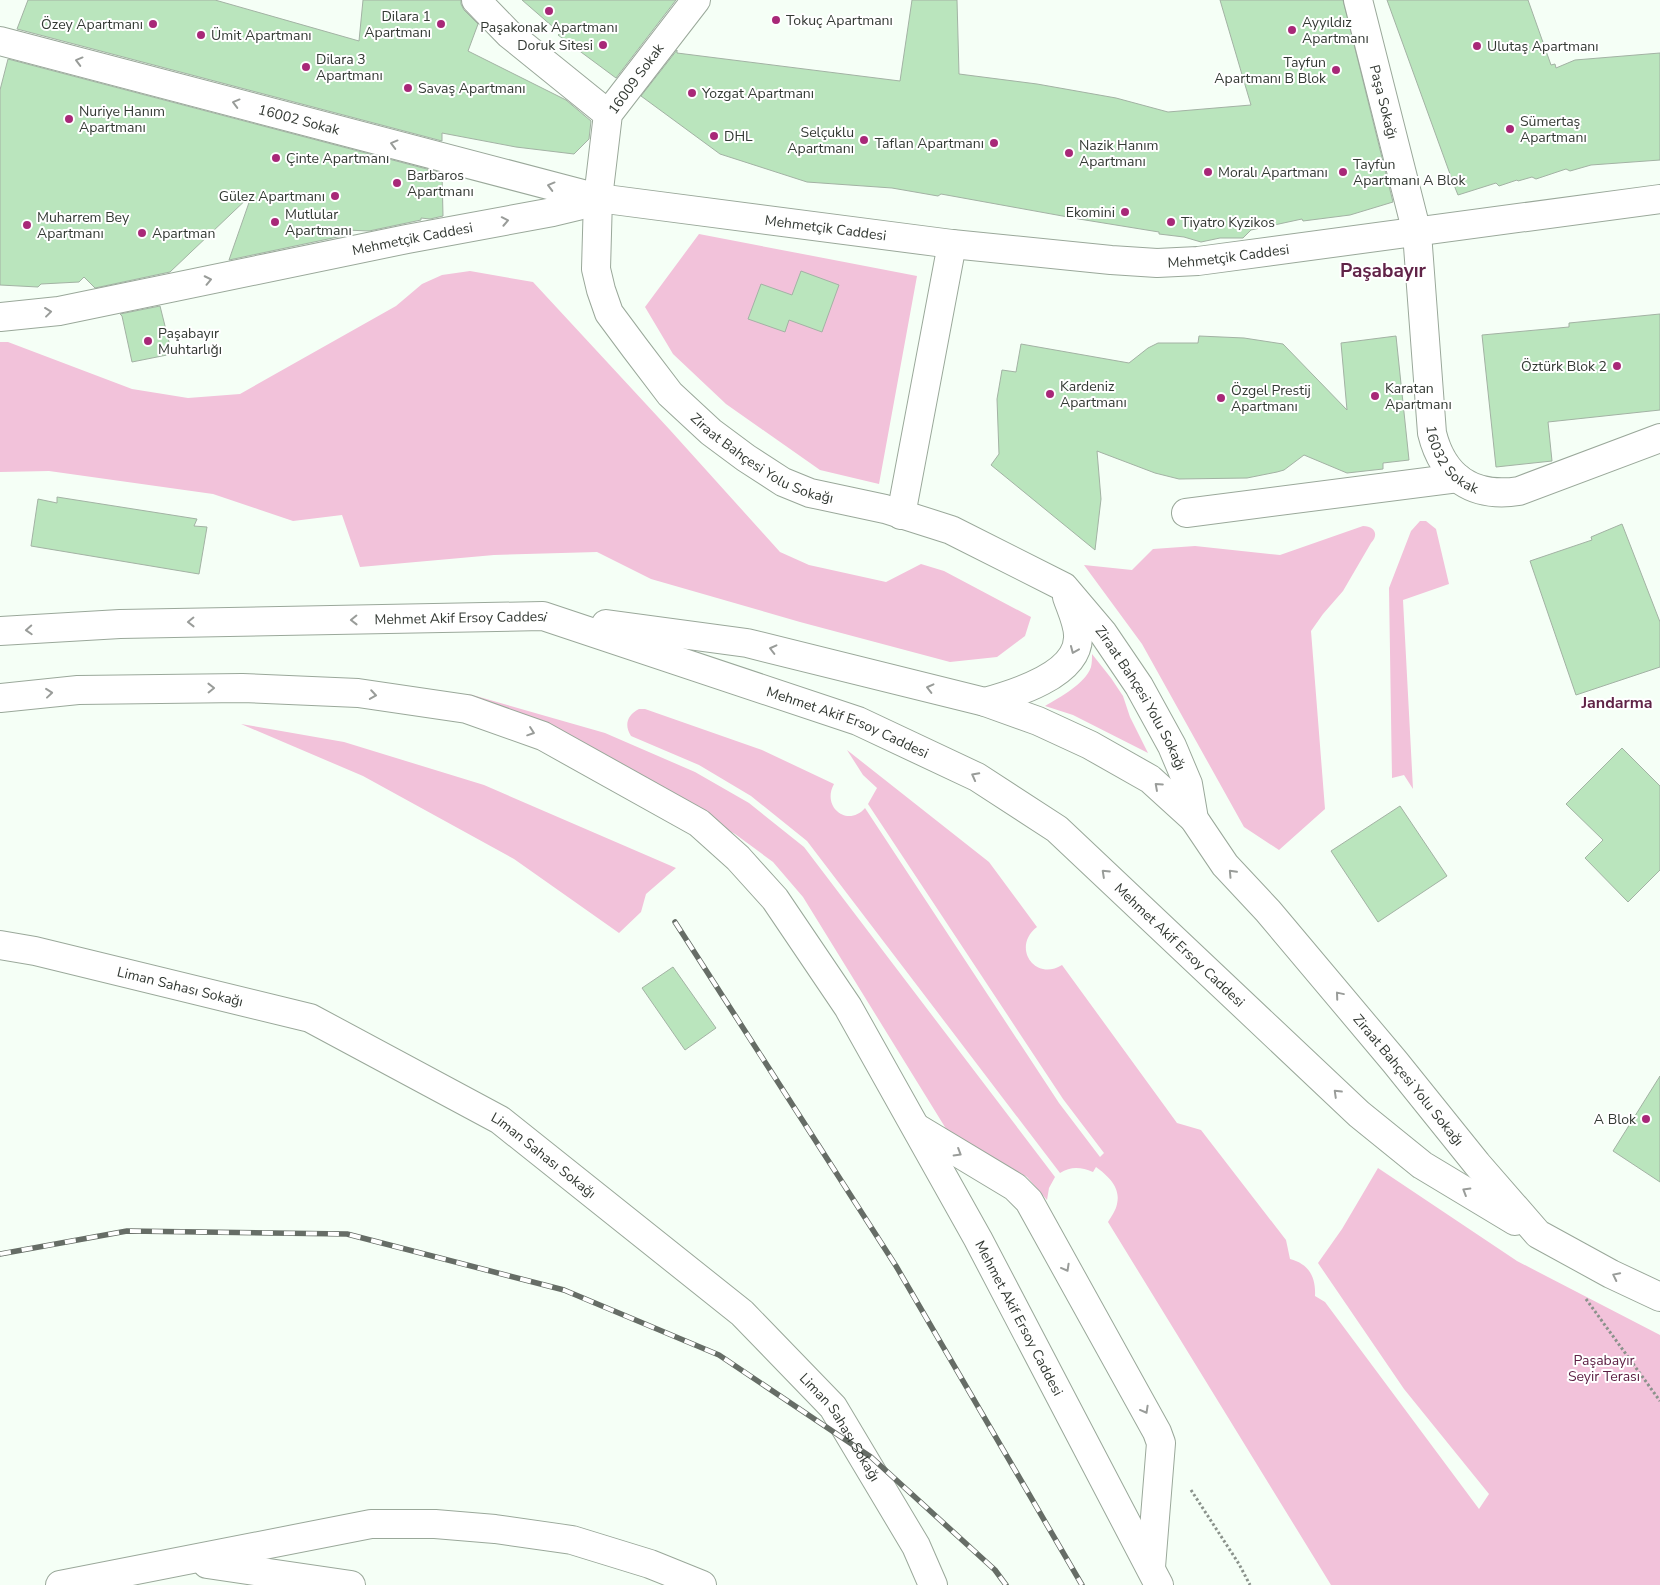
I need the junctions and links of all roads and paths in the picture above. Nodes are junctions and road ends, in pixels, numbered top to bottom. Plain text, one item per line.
1 (476, 0) edge
2 (696, 0) edge
3 (1358, 0) edge
4 (0, 40) edge
5 (608, 114) junction
6 (598, 198) junction
7 (1660, 199) edge
8 (1417, 233) junction
9 (952, 244) junction
10 (0, 317) edge
11 (1660, 438) edge
12 (1458, 478) junction
13 (1186, 513) dead end
14 (900, 514) junction
15 (1064, 587) junction
16 (543, 616) junction
17 (0, 631) edge
18 (0, 698) edge
19 (985, 702) junction
20 (1194, 819) junction
21 (0, 945) edge
22 (916, 1128) junction
23 (1538, 1234) junction
24 (1660, 1297) edge
25 (1584, 1298) dead end
26 (1660, 1401) edge
27 (1161, 1443) junction
28 (187, 1561) junction
29 (1155, 1576) edge
30 (60, 1585) edge
31 (351, 1585) edge
32 (702, 1585) edge
33 (933, 1585) edge
34 (1250, 1585) edge

1 - 5 street
2 - 5 street, 16009 Sokak
3 - 8 street, Paşa Sokağı
6 -> 4 street, 16002 Sokak
5 - 6 street, 16009 Sokak
6 - 9 street, Mehmetçik Caddesi
10 -> 6 street, Mehmetçik Caddesi
6 - 14 street, Ziraat Bahçesi Yolu Sokağı
7 - 8 street, Mehmetçik Caddesi
8 - 9 street, Mehmetçik Caddesi
8 - 12 street, 16032 Sokak
9 - 14 street
11 - 12 street, 16032 Sokak
12 - 13 street
14 - 15 street, Ziraat Bahçesi Yolu Sokağı
15 -> 19 street, Ziraat Bahçesi Yolu Sokağı
15 - 20 street, Ziraat Bahçesi Yolu Sokağı
16 -> 17 street, Mehmet Akif Ersoy Caddesi
19 -> 16 street, Ziraat Bahçesi Yolu Sokağı
23 -> 16 street, Mehmet Akif Ersoy Caddesi
18 -> 22 street, Mehmet Akif Ersoy Caddesi
20 -> 19 street, Ziraat Bahçesi Yolu Sokağı
23 -> 20 street, Ziraat Bahçesi Yolu Sokağı
21 - 33 street, Liman Sahası Sokağı
22 -> 27 street
22 - 29 street, Mehmet Akif Ersoy Caddesi
24 -> 23 street, Ziraat Bahçesi Yolu Sokağı
25 - 26 path
27 - 29 street
27 - 34 path
28 - 30 street
28 - 31 street
28 - 32 street

